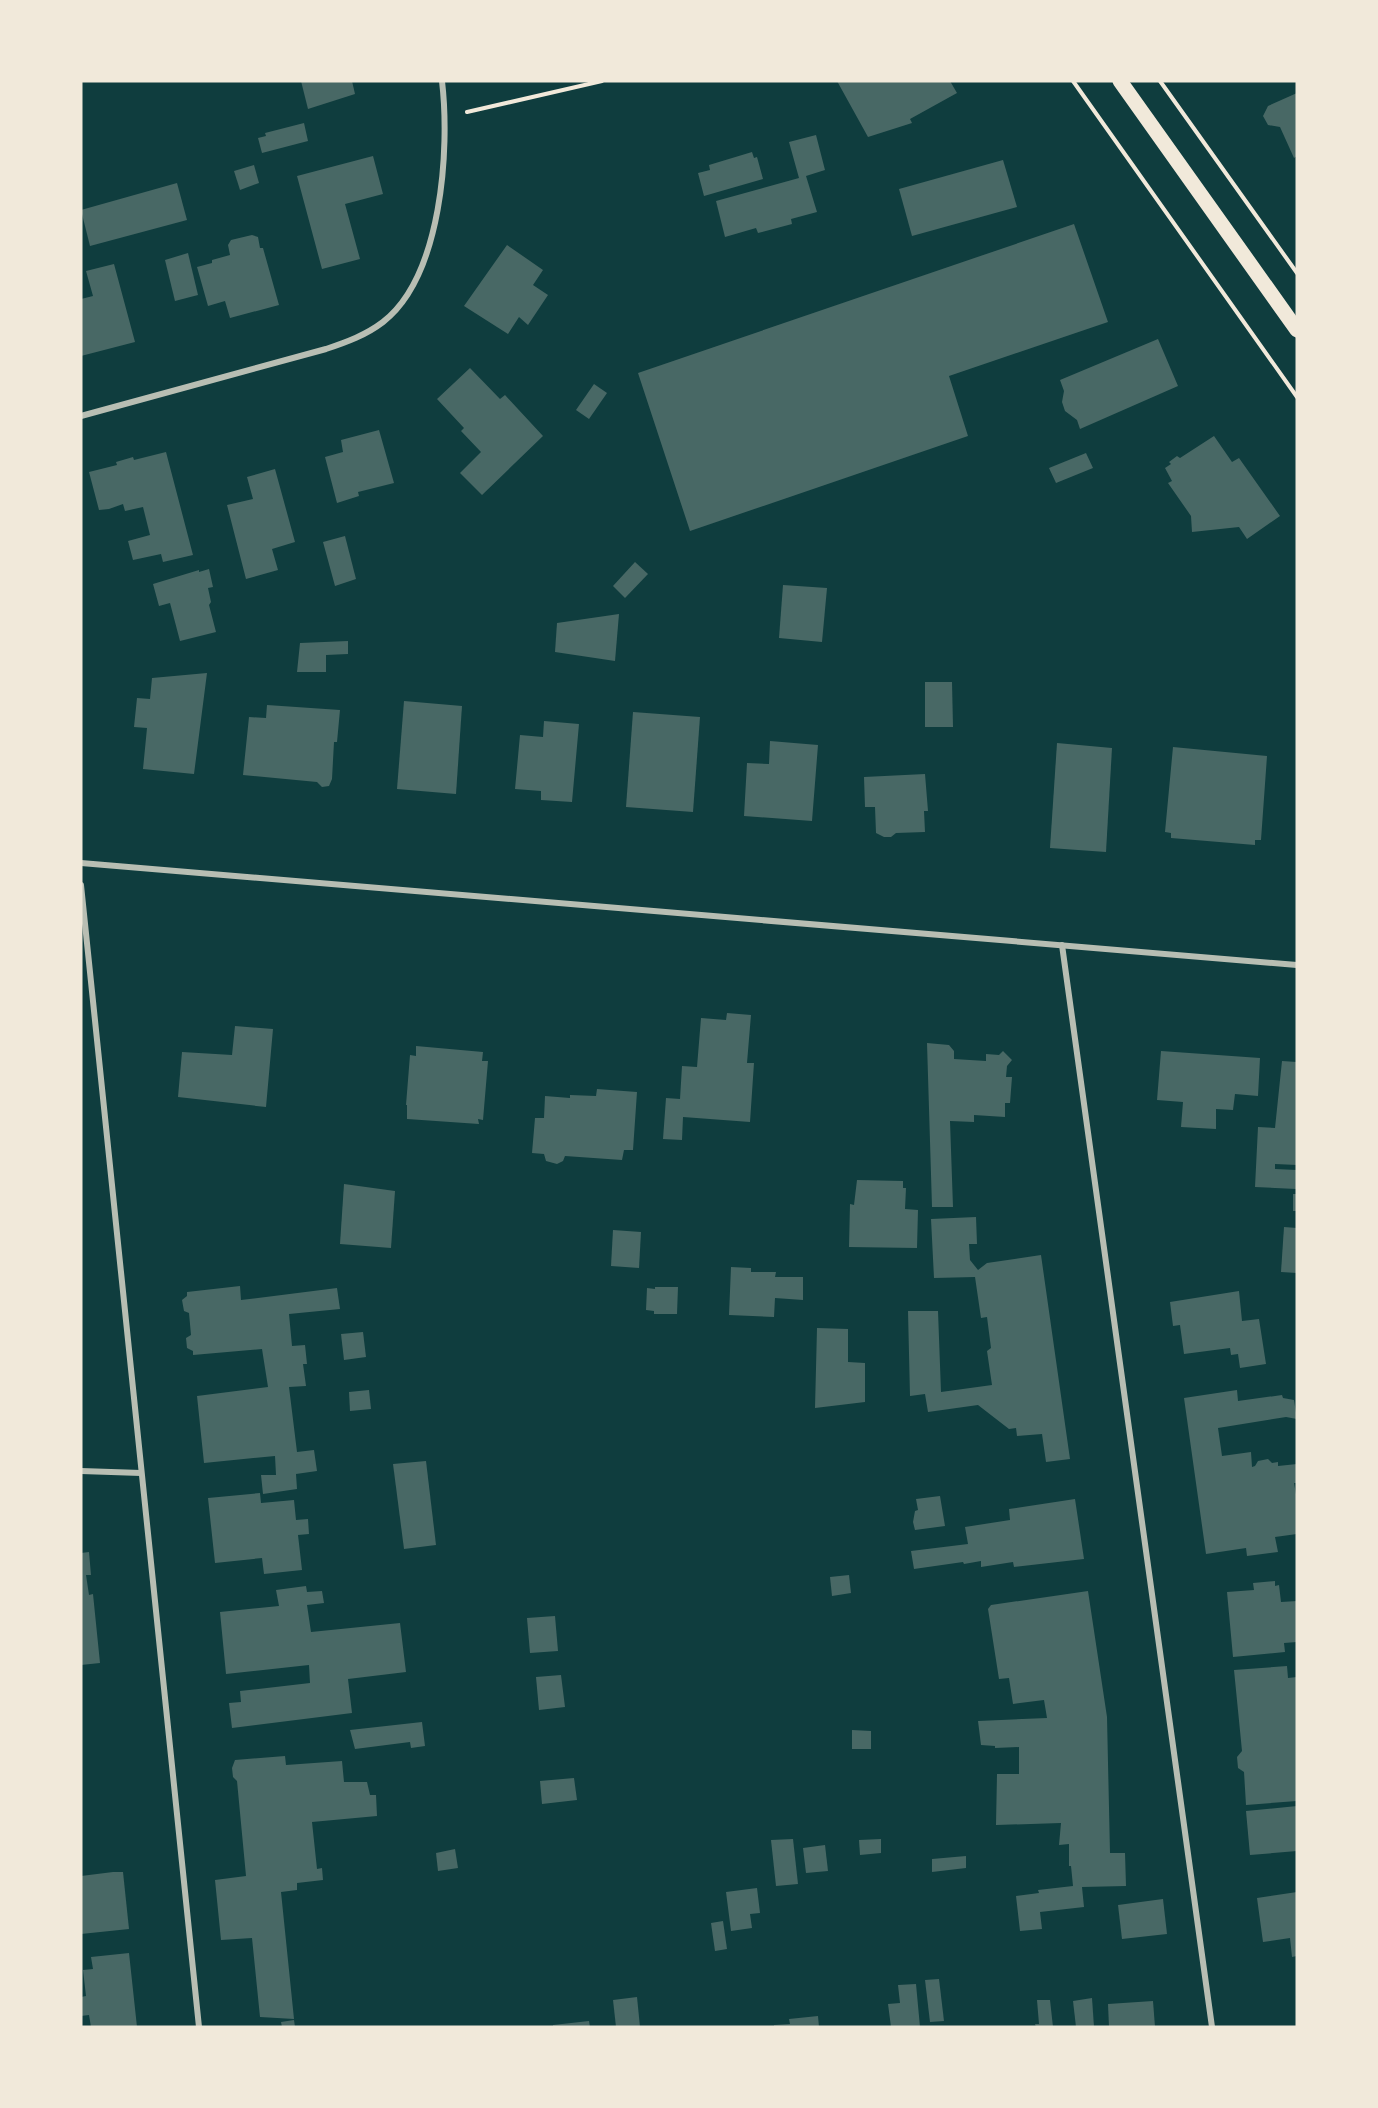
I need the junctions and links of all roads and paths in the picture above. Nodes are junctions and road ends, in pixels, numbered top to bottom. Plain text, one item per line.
1 (442, 81) edge
2 (602, 81) edge
3 (1073, 81) edge
4 (1120, 81) edge
5 (1160, 81) edge
6 (445, 115) junction
7 (1297, 273) edge
8 (1297, 330) edge
9 (1297, 397) edge
10 (81, 416) edge
11 (81, 863) edge
12 (81, 885) edge
13 (1062, 945) junction
14 (1297, 965) edge
15 (81, 1471) edge
16 (141, 1473) junction
17 (199, 2027) edge
18 (1212, 2027) edge

1 - 6 street
2 - 6 path
3 - 9 path
4 - 8 main road
5 - 7 path
6 - 10 street
11 - 13 street
12 - 16 street
13 - 14 street
13 - 18 street
15 - 16 street
16 - 17 street

